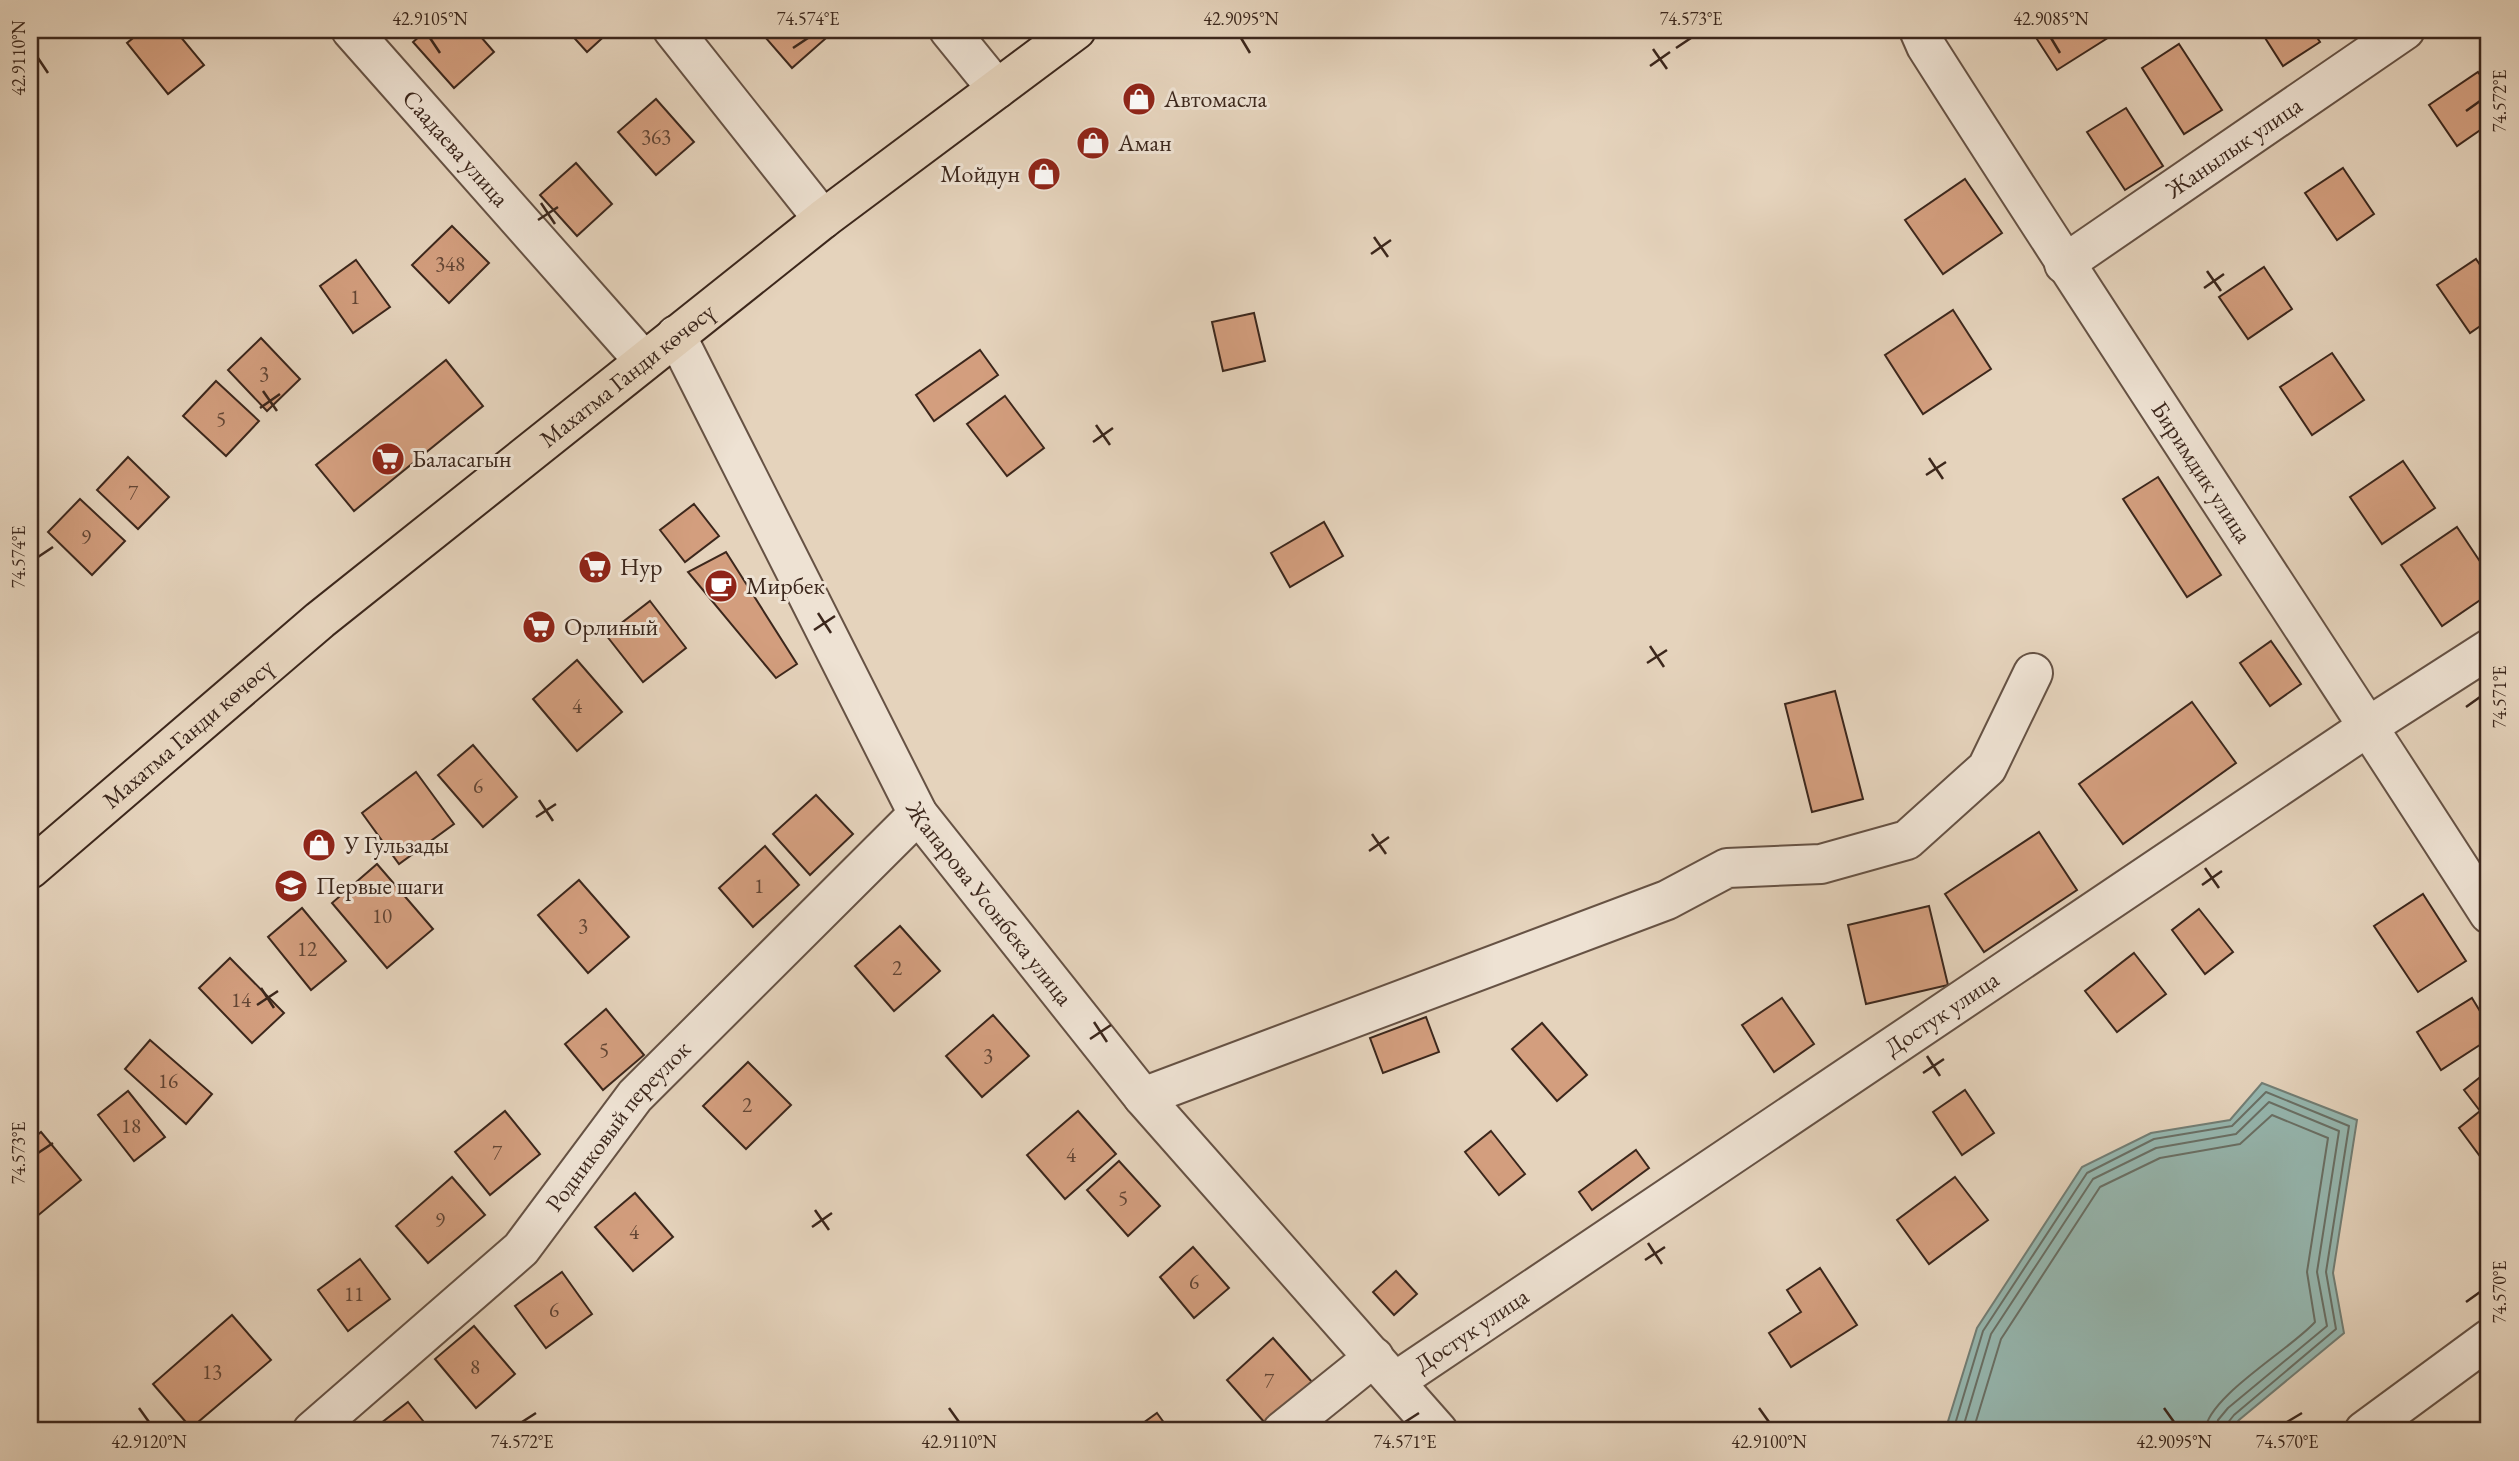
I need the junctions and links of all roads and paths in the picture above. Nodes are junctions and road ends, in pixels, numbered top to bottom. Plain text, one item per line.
1 (351, 30) edge
2 (673, 30) edge
3 (949, 30) edge
4 (1076, 30) edge
5 (1919, 30) edge
6 (2405, 30) edge
7 (997, 89) junction
8 (823, 219) junction
9 (2064, 264) junction
10 (676, 335) junction
11 (644, 361) junction
12 (2489, 649) edge
13 (2033, 673) dead end
14 (2369, 726) junction
15 (918, 814) junction
16 (30, 869) edge
17 (2489, 914) edge
18 (1143, 1097) junction
19 (2489, 1339) edge
20 (1385, 1369) junction
21 (312, 1431) edge
22 (1282, 1431) edge
23 (1438, 1431) edge
24 (2364, 1431) edge

1 - 11 street, Саадаева улица
2 - 8 street
3 - 7 street
4 - 7 main road, Махатма Ганди көчөсү
5 - 9 street, Биримдик улица
6 - 9 street, Жанылык улица
7 - 8 main road, Махатма Ганди көчөсү
8 - 10 main road, Махатма Ганди көчөсү
9 - 14 street, Биримдик улица
10 - 11 main road, Махатма Ганди көчөсү
10 - 15 street, Жапарова Усонбека улица
11 - 16 main road, Махатма Ганди көчөсү
12 - 14 street, Достук улица
13 - 18 street
14 - 17 street, Биримдик улица
14 - 20 street, Достук улица
15 - 18 street, Жапарова Усонбека улица
15 - 21 street, Родниковый переулок
18 - 20 street, Жапарова Усонбека улица
19 - 24 street
20 - 22 street, Достук улица
20 - 23 street, Жапарова Усонбека улица

